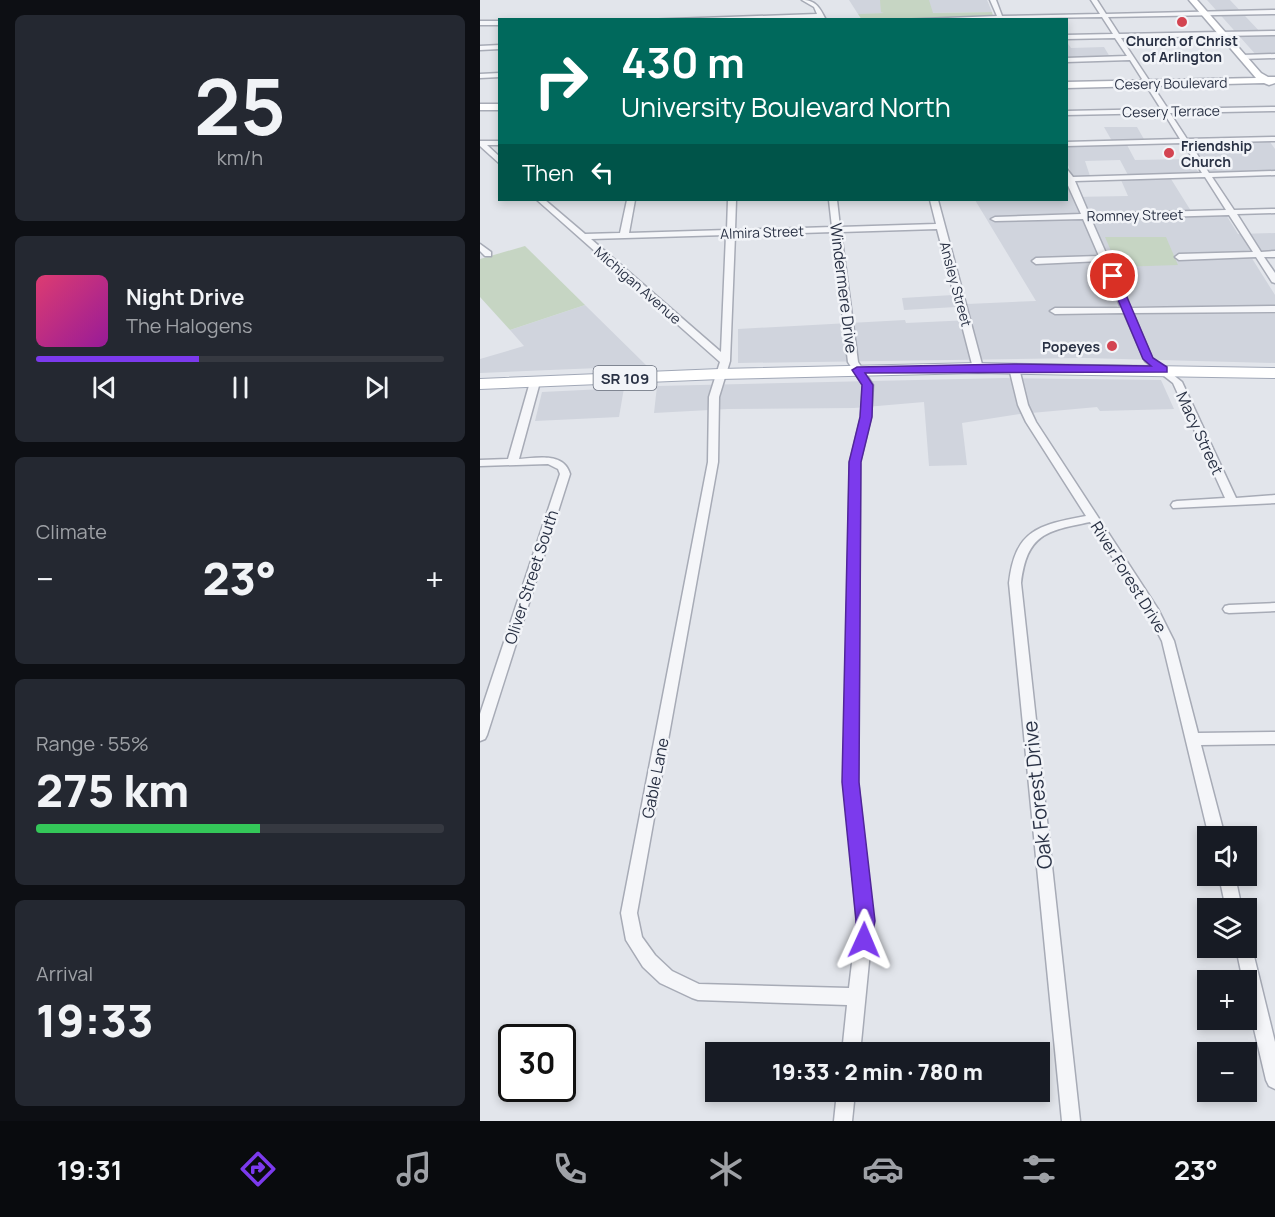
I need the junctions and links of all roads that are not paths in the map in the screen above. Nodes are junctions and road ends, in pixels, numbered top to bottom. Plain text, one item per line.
1 (805, 0) edge
2 (993, 0) edge
3 (1094, 0) edge
4 (1193, 0) edge
5 (1203, 0) edge
6 (1275, 12) edge
7 (1210, 13) junction
8 (1104, 15) junction
9 (822, 18) edge
10 (1001, 18) edge
11 (480, 23) edge
12 (498, 23) edge
13 (1275, 33) edge
14 (1227, 34) junction
15 (1117, 36) junction
16 (1068, 37) edge
17 (480, 48) edge
18 (498, 48) edge
19 (1275, 56) edge
20 (1242, 57) junction
21 (1253, 57) junction
22 (1131, 58) junction
23 (1068, 60) edge
24 (498, 75) edge
25 (480, 76) edge
26 (1148, 83) junction
27 (1273, 83) edge
28 (1068, 85) edge
29 (480, 107) edge
30 (498, 107) edge
31 (1275, 109) edge
32 (1166, 111) junction
33 (1068, 113) edge
34 (1275, 139) edge
35 (1185, 142) junction
36 (481, 143) edge
37 (498, 143) edge
38 (1068, 144) edge
39 (498, 160) edge
40 (1275, 173) edge
41 (1207, 175) junction
42 (1068, 176) edge
43 (542, 201) edge
44 (631, 201) edge
45 (732, 201) edge
46 (833, 201) edge
47 (934, 201) edge
48 (1275, 212) edge
49 (1232, 213) junction
50 (1087, 216) junction
51 (995, 219) dead end
52 (941, 226) junction
53 (837, 230) junction
54 (731, 233) junction
55 (624, 236) junction
56 (583, 237) junction
57 (480, 246) edge
58 (488, 254) dead end
59 (1275, 254) edge
60 (1259, 255) junction
61 (1179, 257) dead end
62 (1105, 258) junction
63 (1036, 261) dead end
64 (1275, 280) edge
65 (1275, 309) edge
66 (1055, 311) dead end
67 (1128, 311) junction
68 (722, 368) junction
69 (978, 368) junction
70 (1014, 368) junction
71 (857, 370) junction
72 (1163, 370) junction
73 (1275, 373) edge
74 (535, 382) junction
75 (480, 384) edge
76 (513, 461) junction
77 (480, 463) edge
78 (1275, 499) edge
79 (1232, 501) junction
80 (1177, 505) dead end
81 (1092, 518) junction
82 (1275, 607) edge
83 (1229, 609) dead end
84 (480, 735) edge
85 (1275, 738) edge
86 (1194, 739) junction
87 (1214, 826) edge
88 (1246, 958) edge
89 (858, 997) junction
90 (852, 1042) edge
91 (1275, 1080) edge
92 (845, 1102) edge
93 (843, 1121) edge
94 (1071, 1121) edge

1 - 9 street
2 - 10 street
3 - 8 street
4 - 7 main road
5 - 7 main road
6 - 7 street
7 - 8 street
7 - 14 main road
8 - 10 street
8 - 15 street
11 - 12 street
13 - 14 street
14 - 15 street
14 - 20 main road
14 - 21 main road
15 - 16 street
15 - 22 street
17 - 18 street
19 - 21 street
20 - 21 street
20 - 27 main road
21 - 27 main road
22 - 23 street
22 - 26 street
24 - 25 street
26 - 27 main road, Cesery Boulevard
26 - 28 main road, Cesery Boulevard
26 - 32 street
29 - 30 main road
31 - 32 street, Cesery Terrace
32 - 33 street, Cesery Terrace
32 - 35 street
34 - 35 street
35 - 38 street
35 - 41 street
36 - 37 street
36 - 39 street
40 - 41 street
41 - 42 street
41 - 49 street
42 - 50 street, Macy Street
43 - 56 street, Michigan Avenue
44 - 55 street
45 - 54 street, Gable Lane
46 - 53 street, Windermere Drive
47 - 52 street, Ansley Street
48 - 49 street, Romney Street
49 - 50 street, Romney Street
49 - 60 street
50 - 51 street, Romney Street
50 - 62 street, Macy Street
52 - 53 street, Almira Street
52 - 69 street, Ansley Street
53 - 54 street, Almira Street
53 - 71 street, Windermere Drive
54 - 55 street, Almira Street
54 - 68 street, Gable Lane
55 - 56 street, Almira Street
56 - 68 street, Michigan Avenue
57 - 58 street
59 - 60 street
60 - 61 street
60 - 64 street
62 - 63 street
62 - 67 street, Macy Street
65 - 67 street
66 - 67 street
67 - 72 street, Macy Street
68 - 71 main road, SR 109
68 - 74 main road, SR 109
68 - 89 street, Gable Lane
69 - 70 main road, SR 109
69 - 71 main road, SR 109
70 - 72 main road, SR 109
70 - 81 street, River Forest Drive
71 - 89 street, Windermere Drive
72 - 73 main road, SR 109
72 - 79 street, Macy Street
74 - 75 main road, SR 109
74 - 76 street
76 - 77 street
76 - 84 street, Oliver Street South
78 - 79 street
79 - 80 street
81 - 86 street, River Forest Drive
81 - 94 street, Oak Forest Drive
82 - 83 street
85 - 86 street
86 - 87 street, River Forest Drive
88 - 91 street
89 - 90 street, Windermere Drive
92 - 93 street

